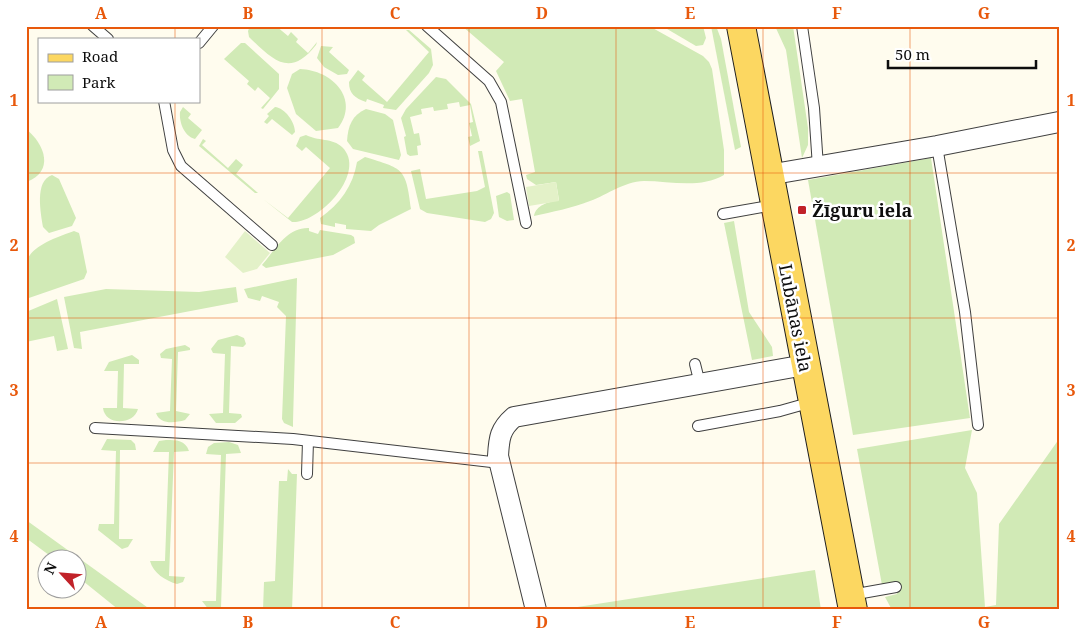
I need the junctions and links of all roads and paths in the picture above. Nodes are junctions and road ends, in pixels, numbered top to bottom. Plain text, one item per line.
1 (93, 26) edge
2 (213, 26) edge
3 (427, 26) edge
4 (741, 26) edge
5 (802, 26) edge
6 (107, 38) edge
7 (200, 42) edge
8 (164, 102) edge
9 (1059, 122) edge
10 (937, 146) junction
11 (818, 167) junction
12 (768, 175) junction
13 (774, 205) junction
14 (722, 214) dead end
15 (526, 223) dead end
16 (272, 246) dead end
17 (695, 364) dead end
18 (805, 365) junction
19 (700, 384) junction
20 (812, 402) junction
21 (978, 425) dead end
22 (698, 426) dead end
23 (94, 428) dead end
24 (308, 441) junction
25 (500, 463) junction
26 (307, 474) dead end
27 (896, 588) dead end
28 (852, 602) edge
29 (536, 610) edge

1 - 6 lane
2 - 7 lane
3 - 15 lane
4 - 12 main road, Lubānas iela
5 - 11 lane
8 - 16 lane
9 - 10 street
10 - 11 street
10 - 21 lane
11 - 12 street
12 - 13 main road, Lubānas iela
13 - 14 lane
13 - 18 main road, Lubānas iela
17 - 19 lane
18 - 19 street
18 - 20 main road, Lubānas iela
19 - 25 street
20 - 22 lane
20 - 28 main road, Lubānas iela
23 - 24 lane
24 - 25 lane
24 - 26 lane
25 - 29 street
27 - 28 lane

